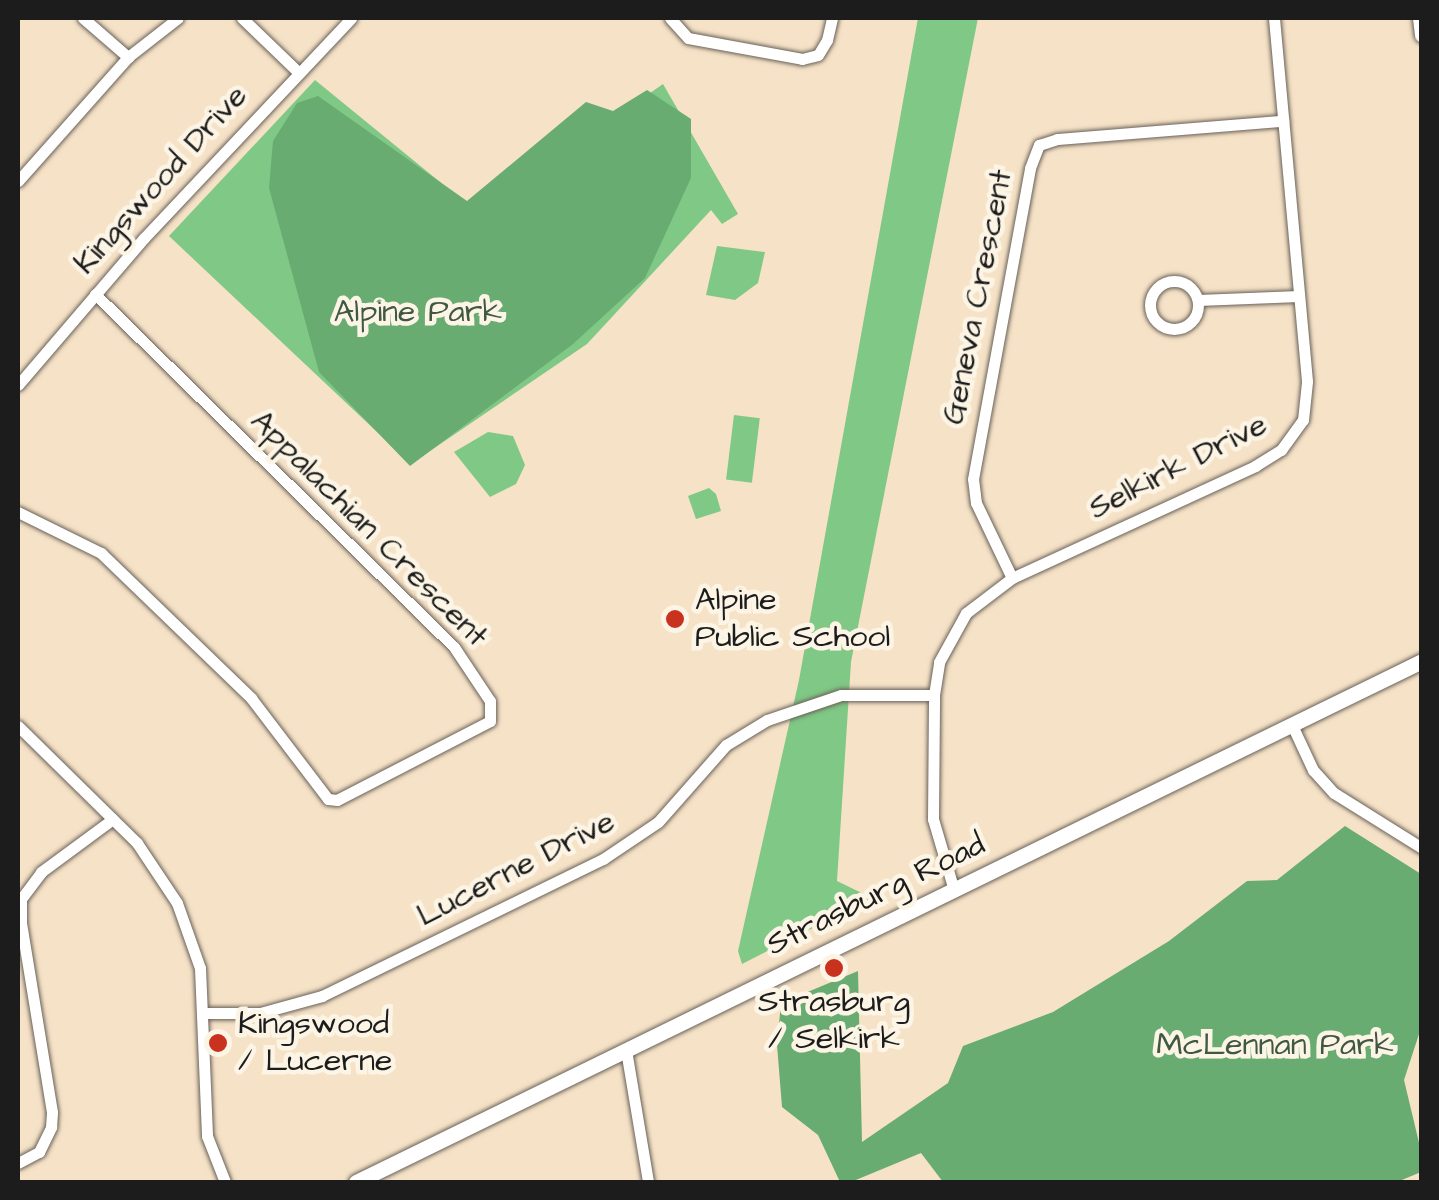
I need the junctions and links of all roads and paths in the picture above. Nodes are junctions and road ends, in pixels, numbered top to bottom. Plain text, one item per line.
1 (83, 18) edge
2 (178, 18) edge
3 (242, 18) edge
4 (351, 18) edge
5 (670, 18) edge
6 (832, 18) edge
7 (1274, 18) edge
8 (1420, 18) edge
9 (1422, 35) edge
10 (128, 57) junction
11 (297, 71) junction
12 (1283, 121) junction
13 (18, 180) edge
14 (94, 294) junction
15 (1299, 296) junction
16 (1198, 300) junction
17 (18, 385) edge
18 (18, 512) edge
19 (1012, 578) junction
20 (1422, 661) edge
21 (934, 695) junction
22 (1292, 725) junction
23 (18, 726) edge
24 (113, 819) junction
25 (1422, 848) edge
26 (954, 887) junction
27 (205, 1013) junction
28 (626, 1050) junction
29 (18, 1163) edge
30 (226, 1182) edge
31 (356, 1182) edge
32 (648, 1182) edge

1 - 10 street
2 - 10 street
3 - 11 street
4 - 11 street, Kingswood Drive
5 - 6 street
7 - 12 street, Selkirk Drive
8 - 9 street
10 - 13 street
11 - 14 street, Kingswood Drive
12 - 15 street, Selkirk Drive
12 - 19 street, Geneva Crescent
14 - 17 street, Kingswood Drive
14 - 18 street, Appalachian Crescent
15 - 16 street
15 - 19 street, Selkirk Drive
16 - 16 street
19 - 21 street, Selkirk Drive
20 - 22 street, Strasburg Road
21 - 26 street, Selkirk Drive
21 - 27 street, Lucerne Drive
22 - 25 street
22 - 26 street, Strasburg Road
23 - 24 street
24 - 27 street
24 - 29 street
26 - 28 street, Strasburg Road
27 - 30 street
28 - 31 street, Strasburg Road
28 - 32 street

